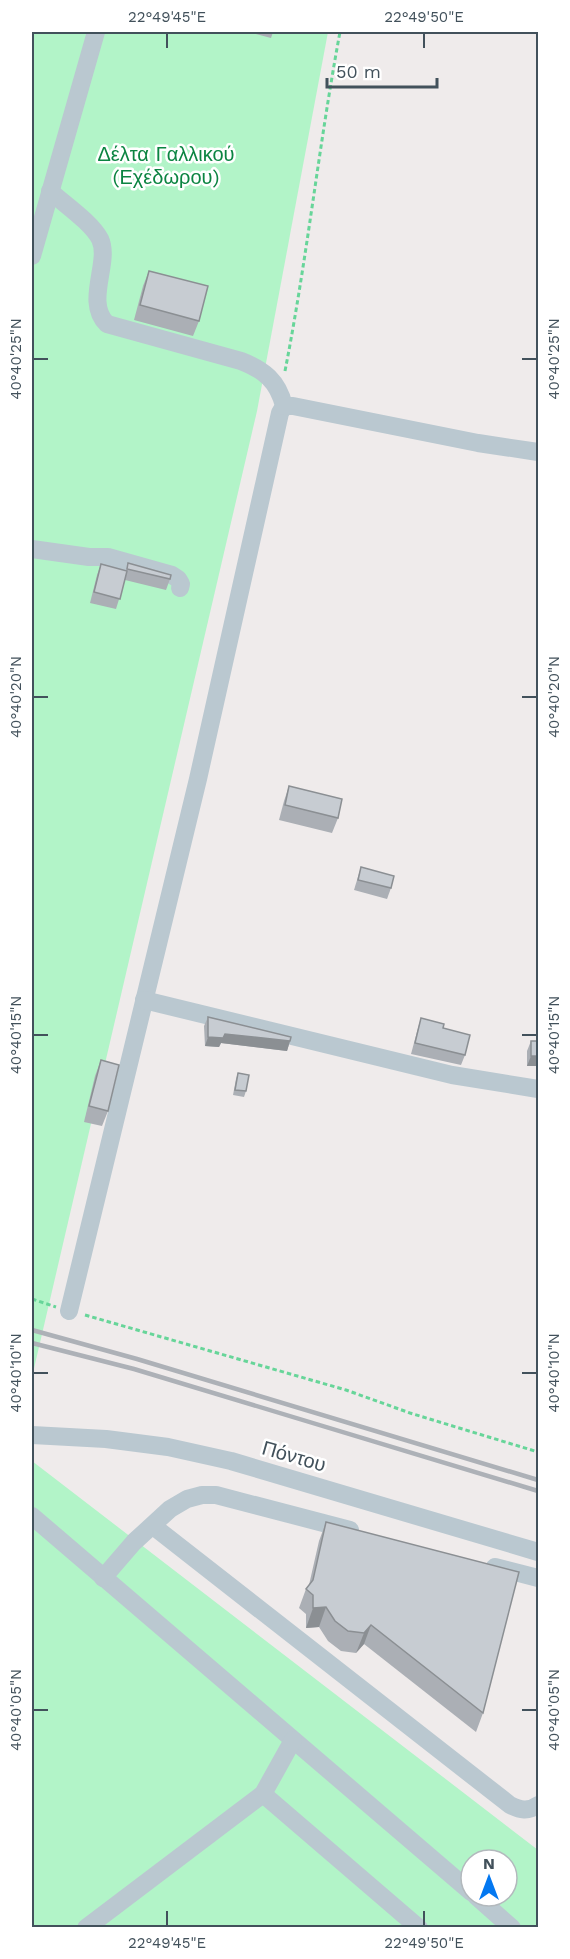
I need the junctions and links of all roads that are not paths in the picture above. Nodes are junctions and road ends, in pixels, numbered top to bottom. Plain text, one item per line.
1 (96, 32) edge
2 (50, 191) junction
3 (32, 256) edge
4 (283, 400) junction
5 (538, 452) edge
6 (32, 549) edge
7 (180, 588) dead end
8 (144, 1000) junction
9 (538, 1089) edge
10 (69, 1311) road end
11 (32, 1435) edge
12 (32, 1516) edge
13 (153, 1526) junction
14 (366, 1534) edge
15 (538, 1552) edge
16 (481, 1563) edge
17 (103, 1578) junction
18 (538, 1578) edge
19 (293, 1740) junction
20 (263, 1794) junction
21 (538, 1805) edge
22 (459, 1882) edge
23 (490, 1908) edge
24 (86, 1928) edge
25 (419, 1928) edge
26 (512, 1928) edge

1 - 2 street
2 - 3 street
2 - 4 street
4 - 5 street
4 - 8 street
6 - 7 street
8 - 9 street
8 - 10 street
11 - 15 street, Πόντου
12 - 17 street
13 - 14 street
13 - 17 street
13 - 21 street
16 - 18 street
17 - 19 street
19 - 20 street
19 - 22 street
20 - 24 street
20 - 25 street
23 - 26 street

